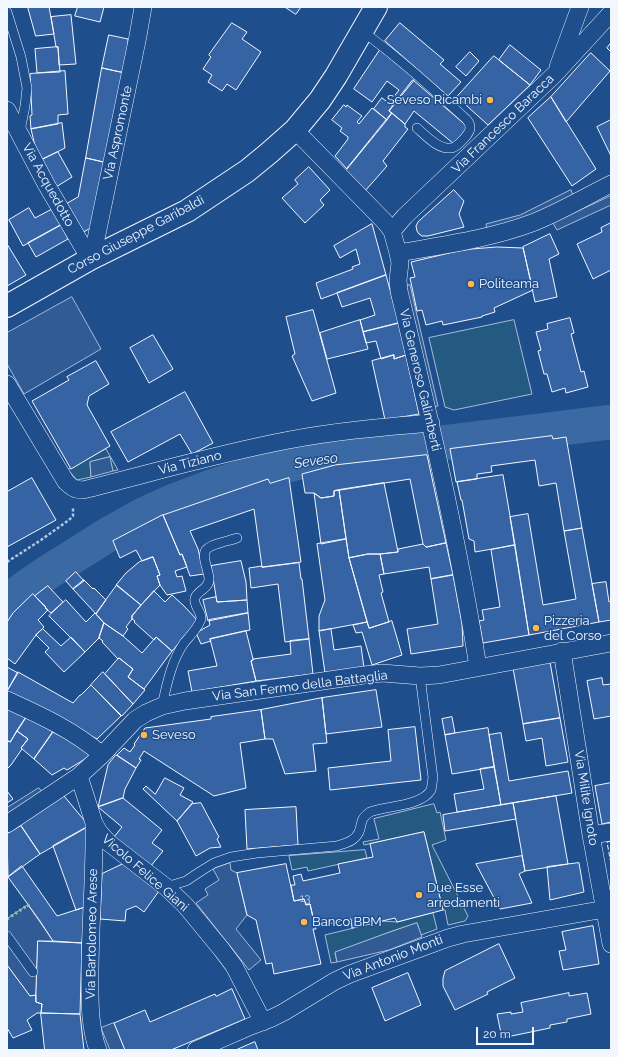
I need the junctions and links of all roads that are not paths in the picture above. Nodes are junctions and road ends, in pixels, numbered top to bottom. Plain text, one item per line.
1 (143, 7) edge
2 (376, 7) edge
3 (580, 7) edge
4 (7, 12) edge
5 (611, 13) edge
6 (362, 31) junction
7 (554, 75) junction
8 (7, 110) edge
9 (417, 128) dead end
10 (295, 130) junction
11 (19, 134) junction
12 (611, 184) edge
13 (392, 231) junction
14 (398, 253) junction
15 (90, 259) junction
16 (7, 306) edge
17 (7, 384) edge
18 (432, 428) junction
19 (237, 538) dead end
20 (611, 643) edge
21 (562, 651) junction
22 (478, 667) junction
23 (420, 676) junction
24 (7, 700) edge
25 (162, 706) junction
26 (102, 755) junction
27 (79, 776) junction
28 (94, 823) junction
29 (7, 824) edge
30 (611, 832) edge
31 (592, 835) junction
32 (166, 887) junction
33 (605, 909) junction
34 (7, 936) edge
35 (611, 944) edge
36 (33, 972) dead end
37 (263, 1022) junction
38 (97, 1048) edge
39 (196, 1050) edge

1 - 15 street, Via Aspromonte
2 - 6 main road, Corso Giuseppe Garibaldi
3 - 7 street
4 - 11 lane
5 - 7 street, Via Francesco Baracca
6 - 9 lane
6 - 10 main road, Corso Giuseppe Garibaldi
7 - 13 street, Via Francesco Baracca
8 - 11 street, Via Acquedotto
10 - 13 street, Via Generoso Galimberti
10 - 15 main road, Corso Giuseppe Garibaldi
11 - 15 street, Via Acquedotto
12 - 14 street
13 - 14 street, Via Generoso Galimberti
14 - 18 street, Via Generoso Galimberti
15 - 16 main road, Corso Giuseppe Garibaldi
17 - 18 street, Via Tiziano
18 - 22 street, Via Generoso Galimberti
19 - 25 lane
20 - 21 street, Via San Fermo della Battaglia
21 - 22 street, Via San Fermo della Battaglia
21 - 31 street, Via Milite Ignoto
22 - 23 street, Via San Fermo della Battaglia
23 - 25 street, Via San Fermo della Battaglia
23 - 32 lane
24 - 26 street
25 - 26 street, Via San Fermo della Battaglia
26 - 27 street, Via San Fermo della Battaglia
27 - 28 street
27 - 29 street, Via San Fermo della Battaglia
28 - 32 street, Vicolo Felice Giani
28 - 38 street, Via Bartolomeo Arese
30 - 31 street
31 - 33 street, Via Milite Ignoto
32 - 37 street, Vicolo Felice Giani
33 - 35 street, Via Milite Ignoto
33 - 37 street, Via Antonio Monti
34 - 36 lane
37 - 39 street, Via Antonio Monti

